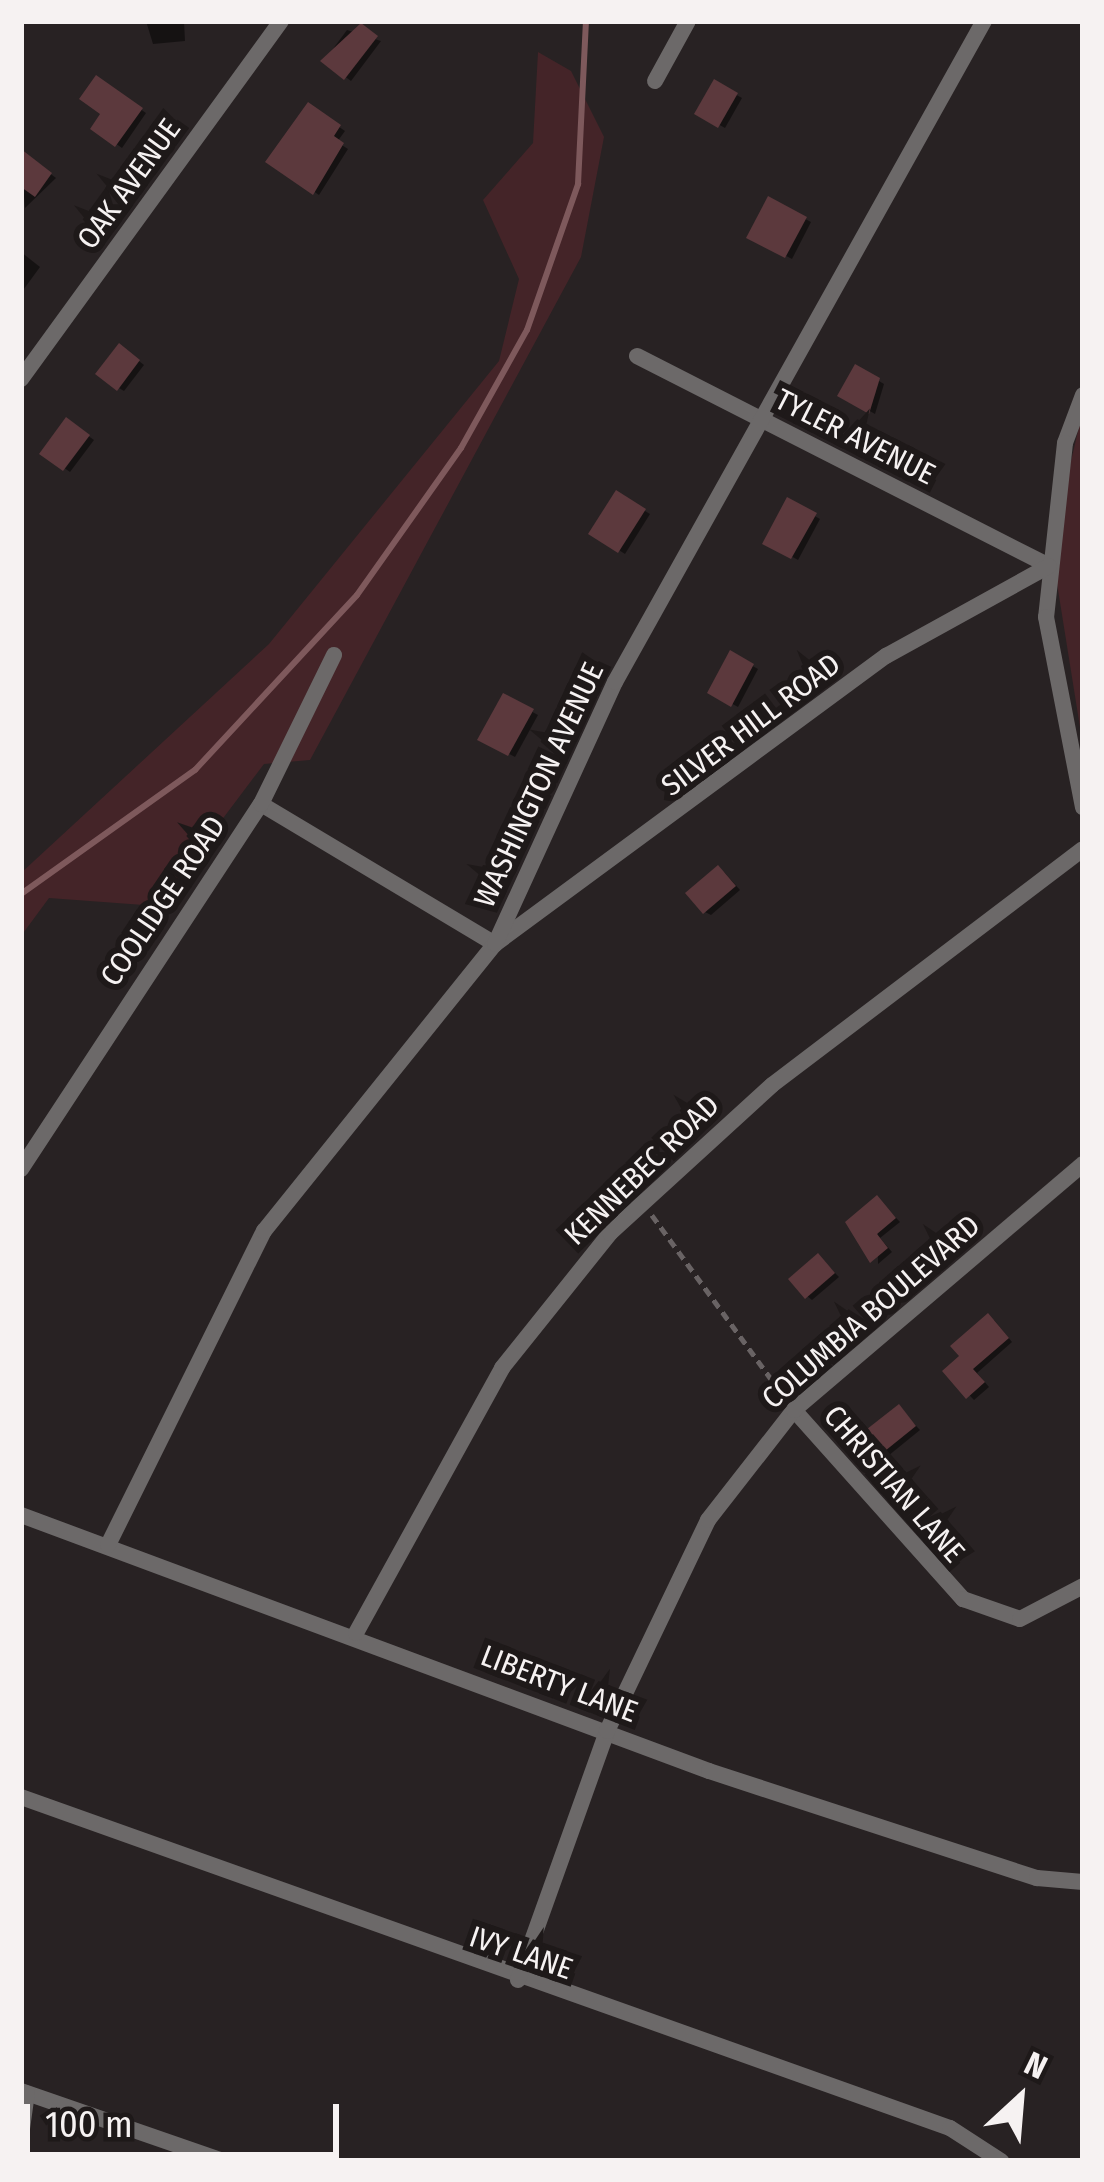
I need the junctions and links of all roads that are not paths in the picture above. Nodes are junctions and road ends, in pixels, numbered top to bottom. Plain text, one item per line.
1 (281, 21) edge
2 (688, 21) edge
3 (984, 21) edge
4 (655, 81) dead end
5 (637, 356) dead end
6 (21, 379) edge
7 (1083, 395) edge
8 (758, 418) junction
9 (1049, 566) junction
10 (334, 655) dead end
11 (261, 804) junction
12 (1083, 807) edge
13 (1083, 849) edge
14 (496, 944) junction
15 (1083, 1164) edge
16 (21, 1169) edge
17 (794, 1410) junction
18 (21, 1515) edge
19 (108, 1545) junction
20 (1083, 1586) edge
21 (356, 1634) junction
22 (607, 1731) junction
23 (21, 1797) edge
24 (1083, 1882) edge
25 (518, 1980) junction
26 (24, 2092) edge
27 (21, 2136) edge
28 (223, 2161) edge
29 (1001, 2161) edge

1 - 6 street, OAK AVENUE
2 - 4 street
3 - 8 street, WASHINGTON AVENUE
5 - 8 street, TYLER AVENUE
7 - 9 street
8 - 9 street, TYLER AVENUE
8 - 14 street, WASHINGTON AVENUE
9 - 12 street
9 - 14 street, SILVER HILL ROAD
10 - 11 street, COOLIDGE ROAD
11 - 14 street
11 - 16 street, COOLIDGE ROAD
13 - 21 street, KENNEBEC ROAD
14 - 19 street, WASHINGTON AVENUE
15 - 17 street, COLUMBIA BOULEVARD
17 - 20 street, CHRISTIAN LANE
17 - 22 street, COLUMBIA BOULEVARD
18 - 19 street, LIBERTY LANE
19 - 21 street, LIBERTY LANE
21 - 22 street, LIBERTY LANE
22 - 24 street, LIBERTY LANE
22 - 25 street, COLUMBIA BOULEVARD
23 - 25 street, IVY LANE
25 - 29 street, IVY LANE
26 - 27 street
26 - 28 street

